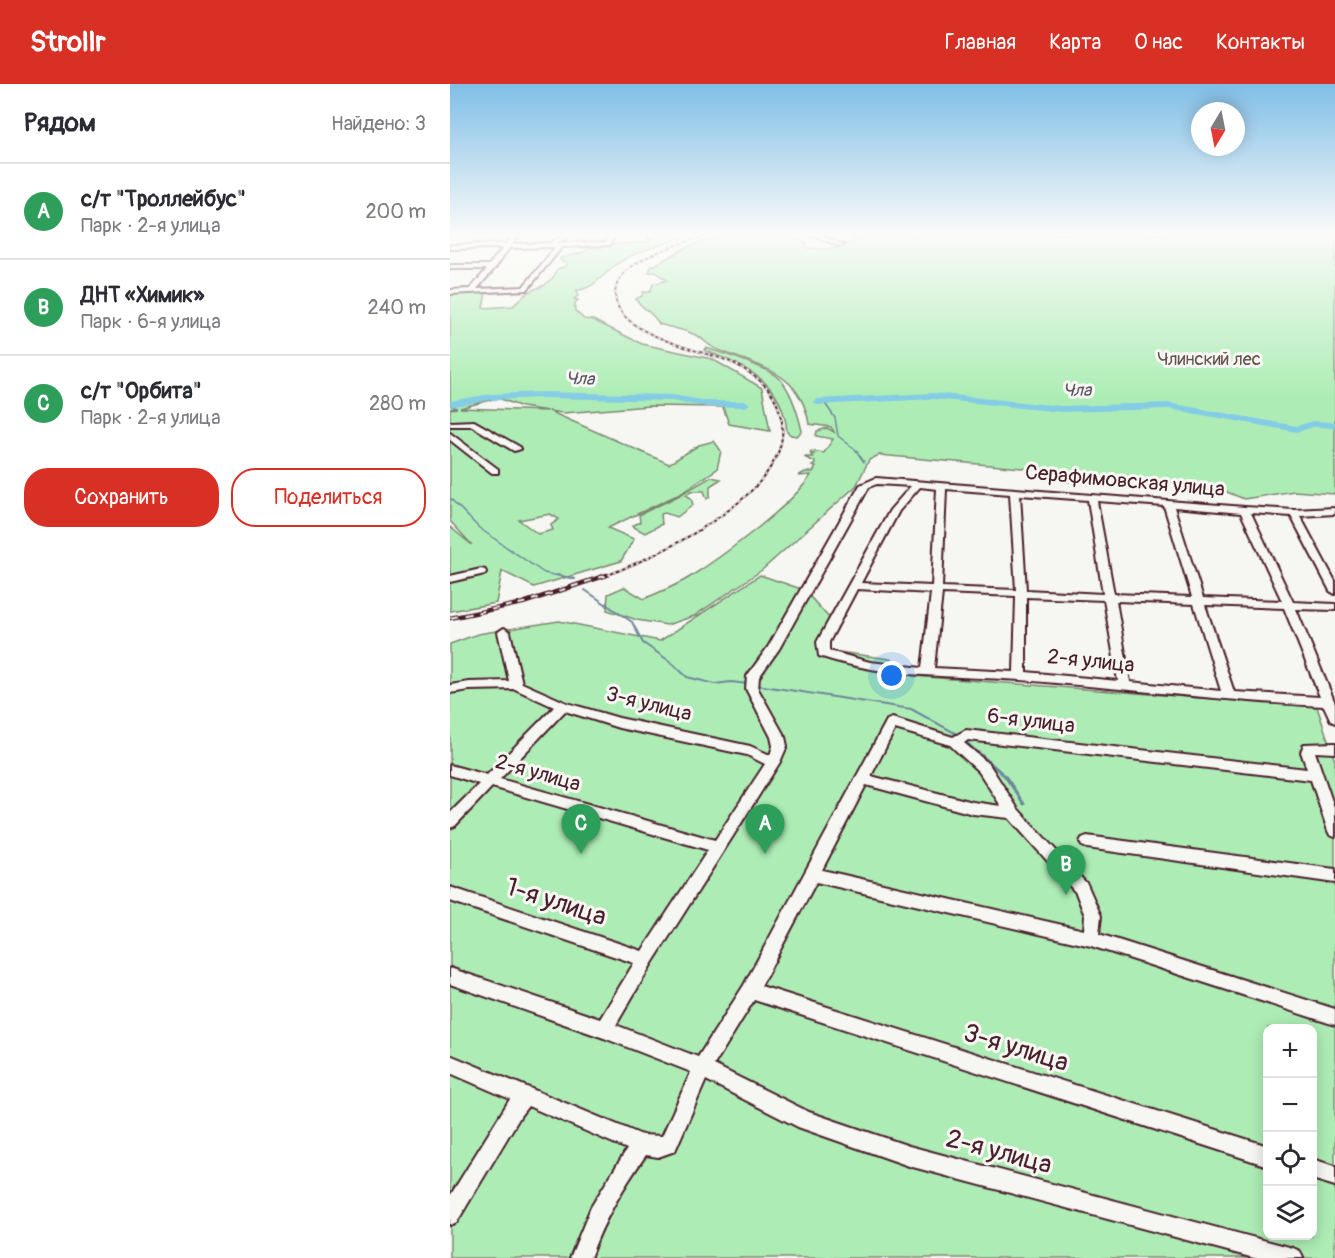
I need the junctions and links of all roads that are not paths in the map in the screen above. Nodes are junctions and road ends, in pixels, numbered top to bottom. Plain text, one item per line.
1 (475, 288) edge
2 (526, 288) edge
3 (472, 291) junction
4 (450, 292) edge
5 (450, 424) edge
6 (450, 436) edge
7 (517, 449) dead end
8 (495, 471) dead end
9 (917, 485) junction
10 (942, 487) junction
11 (1015, 492) junction
12 (1092, 498) junction
13 (1168, 504) junction
14 (1245, 510) junction
15 (1335, 511) edge
16 (1294, 513) junction
17 (481, 572) dead end
18 (450, 579) edge
19 (855, 586) junction
20 (937, 588) junction
21 (1022, 591) junction
22 (1335, 591) edge
23 (1109, 595) junction
24 (1199, 600) junction
25 (1288, 605) junction
26 (1335, 607) edge
27 (504, 632) dead end
28 (928, 671) junction
29 (1020, 676) junction
30 (516, 685) junction
31 (1125, 686) junction
32 (450, 689) edge
33 (1230, 696) junction
34 (1328, 702) junction
35 (563, 706) junction
36 (1335, 718) edge
37 (955, 742) junction
38 (1335, 748) edge
39 (773, 762) junction
40 (450, 770) edge
41 (1316, 775) junction
42 (862, 779) junction
43 (489, 783) junction
44 (1013, 813) junction
45 (450, 822) edge
46 (1335, 831) edge
47 (1087, 842) dead end
48 (719, 847) junction
49 (811, 874) junction
50 (1335, 876) edge
51 (450, 894) edge
52 (1091, 939) junction
53 (645, 960) junction
54 (450, 976) edge
55 (750, 991) junction
56 (1335, 1017) edge
57 (604, 1029) junction
58 (450, 1064) edge
59 (702, 1068) junction
60 (525, 1096) junction
61 (642, 1145) junction
62 (1263, 1154) edge
63 (1317, 1171) edge
64 (1335, 1176) edge
65 (450, 1215) edge
66 (580, 1258) edge
67 (1293, 1258) edge

1 - 3 street
2 - 3 street
3 - 4 street
5 - 7 street
6 - 8 street
9 - 10 street, Серафимовская улица
9 - 19 street
9 - 39 street, Серафимовская улица
10 - 11 street, Серафимовская улица
10 - 20 street
11 - 12 street, Серафимовская улица
11 - 21 street
12 - 13 street, Серафимовская улица
12 - 23 street
13 - 14 street, Серафимовская улица
13 - 24 street
14 - 16 street
14 - 25 street, Серафимовская улица
15 - 16 street
16 - 22 street
17 - 18 street
19 - 20 street
19 - 28 street, 2-я улица
20 - 21 street
20 - 28 street
21 - 23 street
21 - 29 street
23 - 24 street
23 - 31 street
24 - 25 street
24 - 33 street
25 - 26 street
25 - 34 street, Серафимовская улица
27 - 30 street
28 - 29 street, 2-я улица
29 - 31 street, 2-я улица
30 - 32 street, 3-я улица
30 - 35 street, 3-я улица
31 - 33 street, 2-я улица
33 - 34 street, 2-я улица
34 - 36 street, Серафимовская улица
35 - 39 street, 3-я улица
35 - 43 street
37 - 41 street, 6-я улица
37 - 42 street
37 - 44 street, 6-я улица
38 - 41 street
39 - 48 street
40 - 43 street, 2-я улица
41 - 46 street
42 - 44 street
42 - 49 street
43 - 45 street
43 - 48 street, 2-я улица
44 - 52 street, 6-я улица
47 - 50 street
48 - 53 street
49 - 52 street
49 - 55 street
51 - 53 street, 1-я улица
52 - 56 street
53 - 57 street
54 - 57 street, 2-я улица
55 - 59 street
55 - 62 street, 3-я улица
57 - 59 street, 2-я улица
58 - 60 street
59 - 61 street
59 - 67 street, 2-я улица
60 - 61 street
60 - 65 street
61 - 66 street
63 - 64 street

